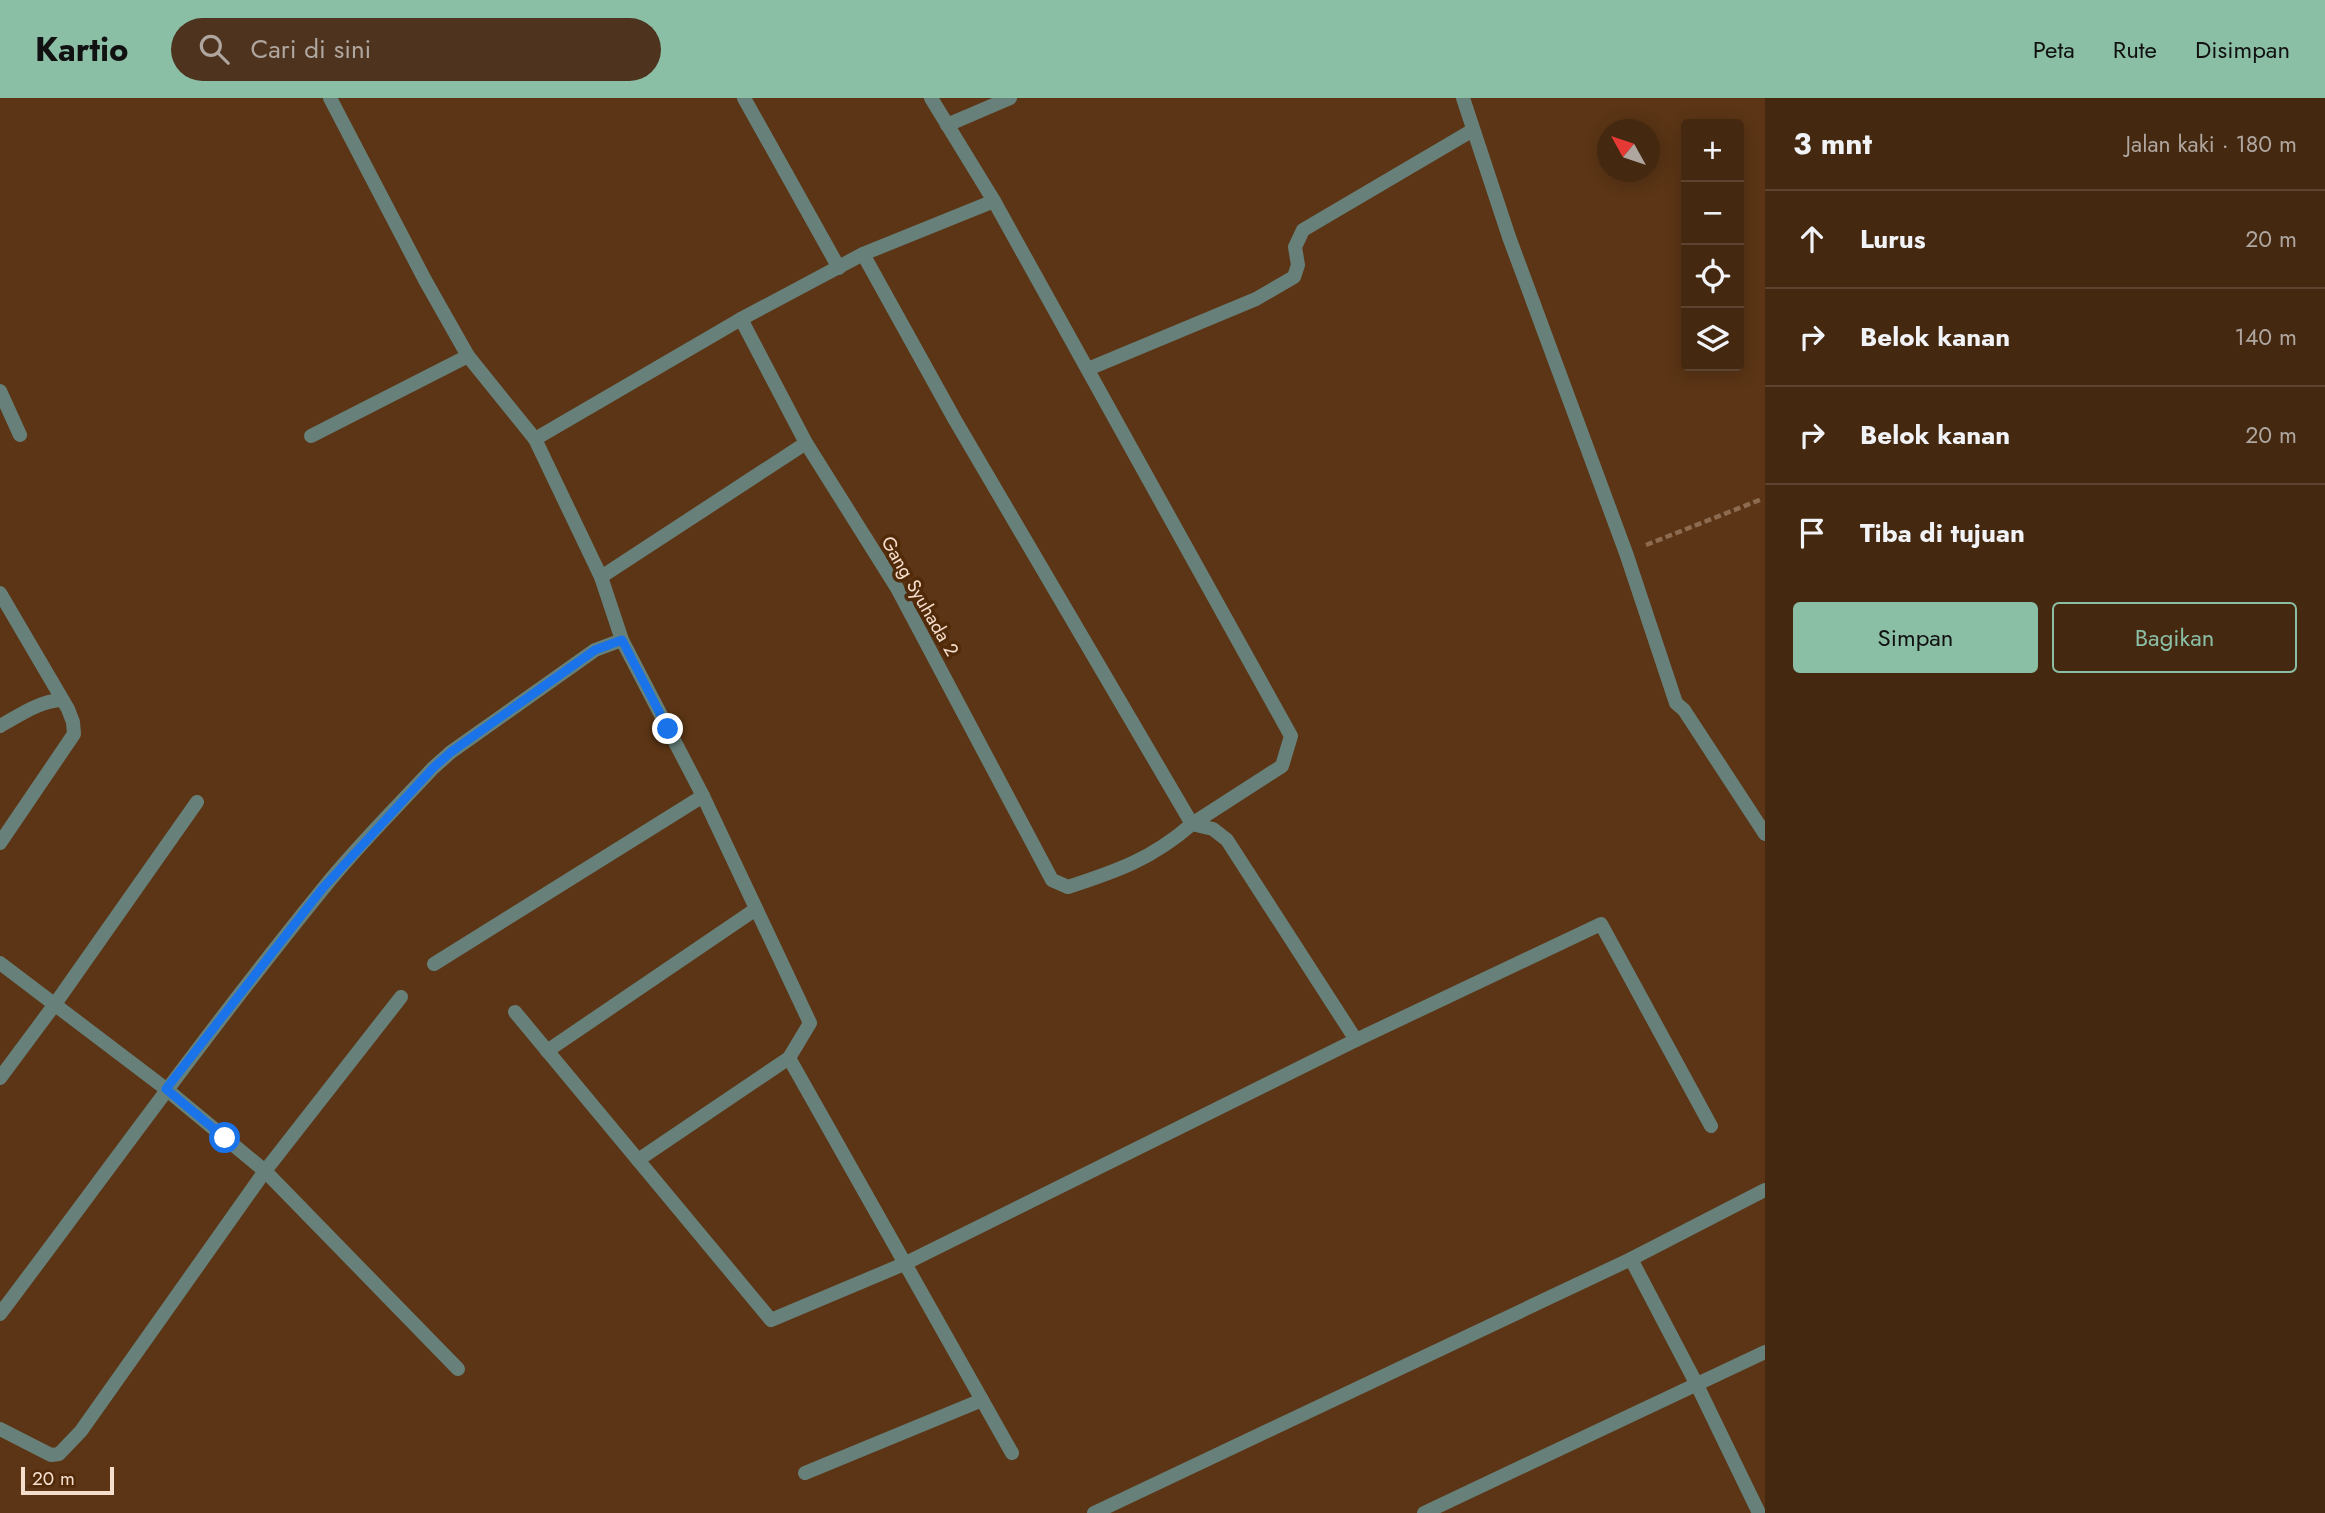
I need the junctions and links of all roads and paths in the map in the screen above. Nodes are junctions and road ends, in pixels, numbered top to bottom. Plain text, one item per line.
1 (330, 98) edge
2 (744, 98) edge
3 (931, 98) edge
4 (1010, 98) edge
5 (1463, 98) edge
6 (947, 125) junction
7 (1473, 130) junction
8 (994, 201) junction
9 (863, 254) junction
10 (839, 268) junction
11 (741, 319) junction
12 (468, 356) junction
13 (1087, 369) junction
14 (0, 391) edge
15 (20, 436) dead end
16 (311, 436) dead end
17 (535, 439) junction
18 (806, 443) junction
19 (1762, 499) dead end
20 (1626, 553) junction
21 (601, 577) junction
22 (0, 593) edge
23 (622, 640) junction
24 (62, 700) junction
25 (0, 726) edge
26 (703, 796) junction
27 (197, 802) dead end
28 (1192, 824) junction
29 (1765, 834) edge
30 (0, 843) edge
31 (757, 909) junction
32 (0, 963) edge
33 (434, 964) dead end
34 (401, 997) dead end
35 (55, 1004) junction
36 (515, 1012) dead end
37 (1356, 1040) junction
38 (547, 1051) junction
39 (789, 1058) junction
40 (0, 1078) edge
41 (166, 1089) junction
42 (1711, 1126) dead end
43 (638, 1160) junction
44 (265, 1171) junction
45 (1765, 1190) edge
46 (1630, 1259) junction
47 (904, 1264) junction
48 (0, 1314) edge
49 (1765, 1352) edge
50 (458, 1368) dead end
51 (1696, 1383) junction
52 (982, 1400) junction
53 (0, 1429) edge
54 (1012, 1454) dead end
55 (805, 1473) dead end
56 (1765, 1510) edge
57 (1098, 1512) edge
58 (1424, 1513) edge
59 (1759, 1513) edge

1 - 12 street
2 - 10 street
3 - 6 street
4 - 6 street
5 - 7 street
6 - 8 street
7 - 13 street
7 - 20 street
8 - 9 street
8 - 13 street
9 - 10 street
9 - 28 street
10 - 11 street
11 - 17 street
11 - 18 street, Gang Syuhada 2
12 - 16 street
12 - 17 street
13 - 28 street
14 - 15 street
17 - 21 street
18 - 21 street
18 - 28 street, Gang Syuhada 2
19 - 20 path
20 - 29 street
21 - 23 street
22 - 24 street
23 - 26 street
23 - 41 street
24 - 25 street
24 - 30 street
26 - 31 street
26 - 33 street
27 - 35 street
28 - 37 street
31 - 38 street
31 - 39 street
32 - 35 street
34 - 44 street
35 - 40 street
35 - 41 street
36 - 38 street
37 - 42 street
37 - 47 street
38 - 43 street
39 - 43 street
39 - 47 street
41 - 44 street
41 - 48 street
43 - 47 street
44 - 50 street
44 - 53 street
45 - 46 street
46 - 51 street
46 - 57 street
47 - 52 street
49 - 51 street
51 - 58 street
51 - 59 street
52 - 54 street
52 - 55 street
56 - 59 street

